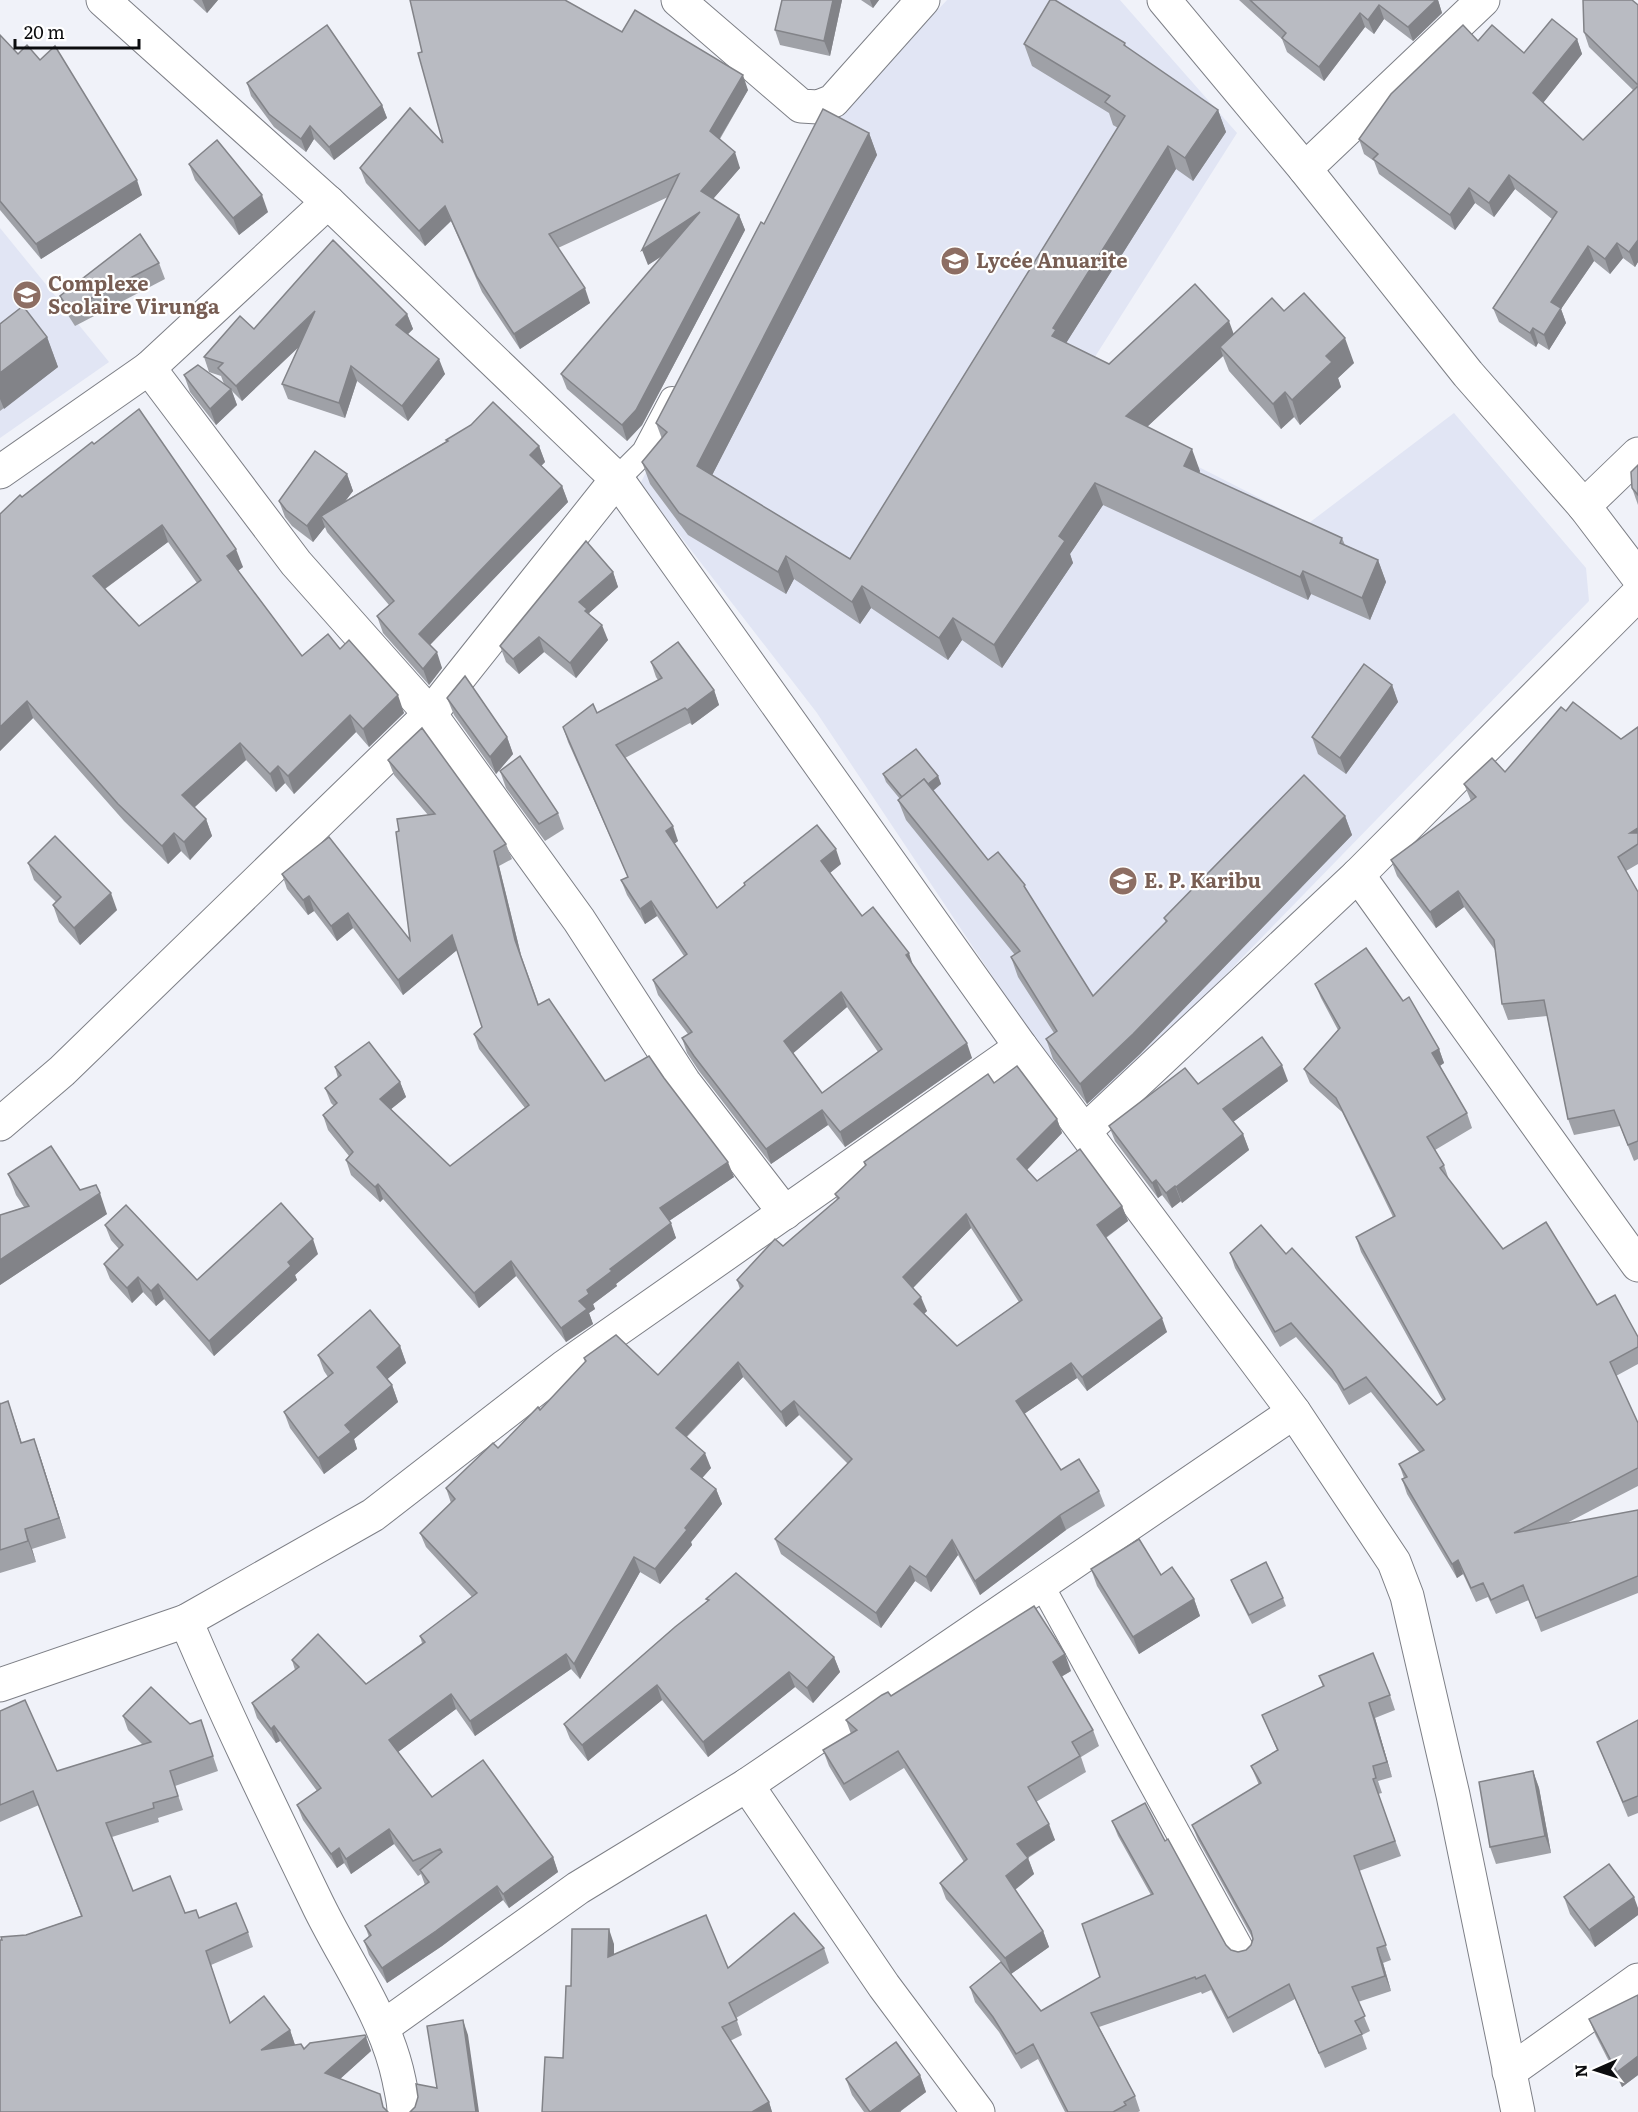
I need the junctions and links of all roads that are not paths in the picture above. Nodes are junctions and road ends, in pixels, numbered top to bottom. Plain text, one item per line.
1 (103, 0) edge
2 (678, 0) edge
3 (923, 0) edge
4 (1164, 0) edge
5 (1483, 0) edge
6 (1305, 169) junction
7 (328, 202) junction
8 (149, 368) junction
9 (682, 380) edge
10 (1638, 454) edge
11 (0, 472) edge
12 (617, 479) junction
13 (1584, 506) junction
14 (1638, 577) edge
15 (1638, 594) edge
16 (430, 714) junction
17 (1358, 875) junction
18 (1022, 1047) junction
19 (0, 1124) edge
20 (1085, 1131) junction
21 (785, 1213) junction
22 (1638, 1265) edge
23 (1294, 1413) junction
24 (1041, 1584) junction
25 (186, 1621) junction
26 (0, 1685) edge
27 (747, 1785) junction
28 (1244, 1953) edge
29 (1638, 1980) edge
30 (383, 2026) junction
31 (1509, 2072) junction
32 (404, 2112) edge
33 (978, 2112) edge
34 (1518, 2112) edge

1 - 7 street
2 - 3 street
4 - 6 street
5 - 6 street
6 - 13 street
7 - 8 street
7 - 12 street
8 - 11 street
8 - 16 street
9 - 12 lane
10 - 13 street
12 - 16 street
12 - 18 street
13 - 14 street
15 - 17 street
16 - 19 street
16 - 21 street
17 - 20 street
17 - 22 street
18 - 20 street
18 - 21 street
20 - 23 street
21 - 25 street
23 - 24 street
23 - 31 street
24 - 27 street
24 - 28 lane
25 - 26 street
25 - 30 street
27 - 30 street
27 - 33 street
29 - 31 street
30 - 32 street
31 - 34 street

